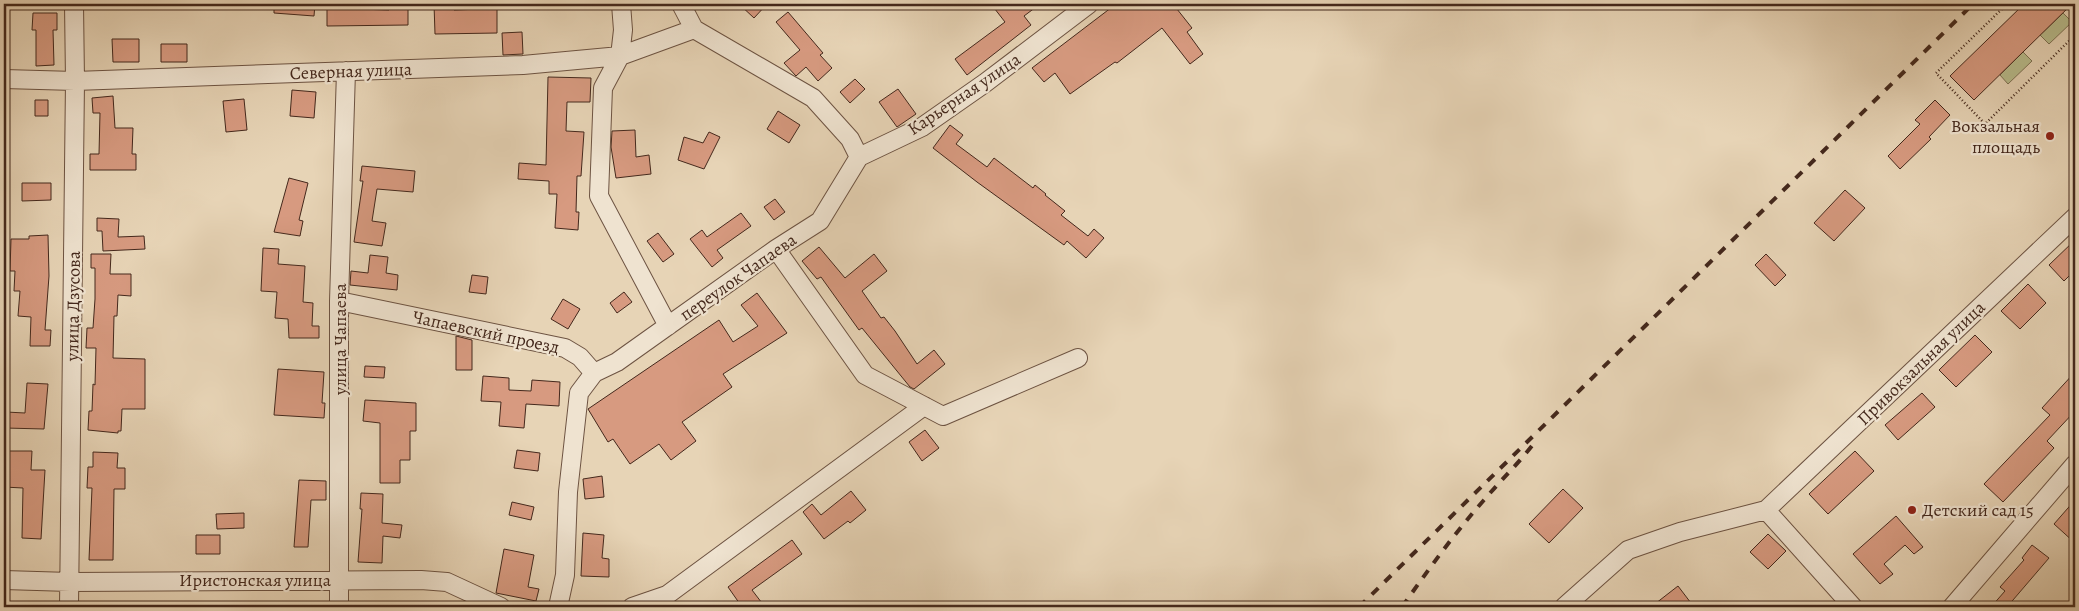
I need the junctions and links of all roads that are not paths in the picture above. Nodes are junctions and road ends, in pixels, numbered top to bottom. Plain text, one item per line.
1 (74, 4) edge
2 (621, 4) edge
3 (681, 4) edge
4 (1089, 4) edge
5 (694, 28) junction
6 (620, 56) junction
7 (346, 71) junction
8 (4, 79) edge
9 (75, 81) junction
10 (859, 157) junction
11 (2075, 217) edge
12 (776, 249) junction
13 (339, 301) junction
14 (668, 326) junction
15 (1078, 358) dead end
16 (594, 373) junction
17 (924, 406) junction
18 (2075, 464) edge
19 (1766, 510) junction
20 (4, 580) edge
21 (341, 580) junction
22 (70, 582) junction
23 (69, 607) edge
24 (339, 607) edge
25 (501, 607) edge
26 (558, 607) edge
27 (632, 607) edge
28 (1564, 607) edge
29 (1853, 607) edge
30 (1952, 607) edge

1 - 9 street, улица Дзусова
2 - 6 street
3 - 5 street
4 - 10 street, Карьерная улица
5 - 6 street, Северная улица
5 - 10 street
6 - 7 street, Северная улица
6 - 14 street
7 - 9 street, Северная улица
7 - 13 street, улица Чапаева
8 - 9 street, Северная улица
9 - 22 street, улица Дзусова
10 - 12 street, переулок Чапаева
11 - 19 street, Привокзальная улица
12 - 14 street, переулок Чапаева
12 - 17 street
13 - 16 street, Чапаевский проезд
13 - 21 street, улица Чапаева
14 - 16 street, переулок Чапаева
15 - 17 street
16 - 26 street
17 - 27 street
18 - 30 street
19 - 28 street, Привокзальная улица
19 - 29 street
20 - 22 street, Иристонская улица
21 - 22 street, Иристонская улица
21 - 24 street, улица Чапаева
21 - 25 street, Иристонская улица
22 - 23 street, улица Дзусова

